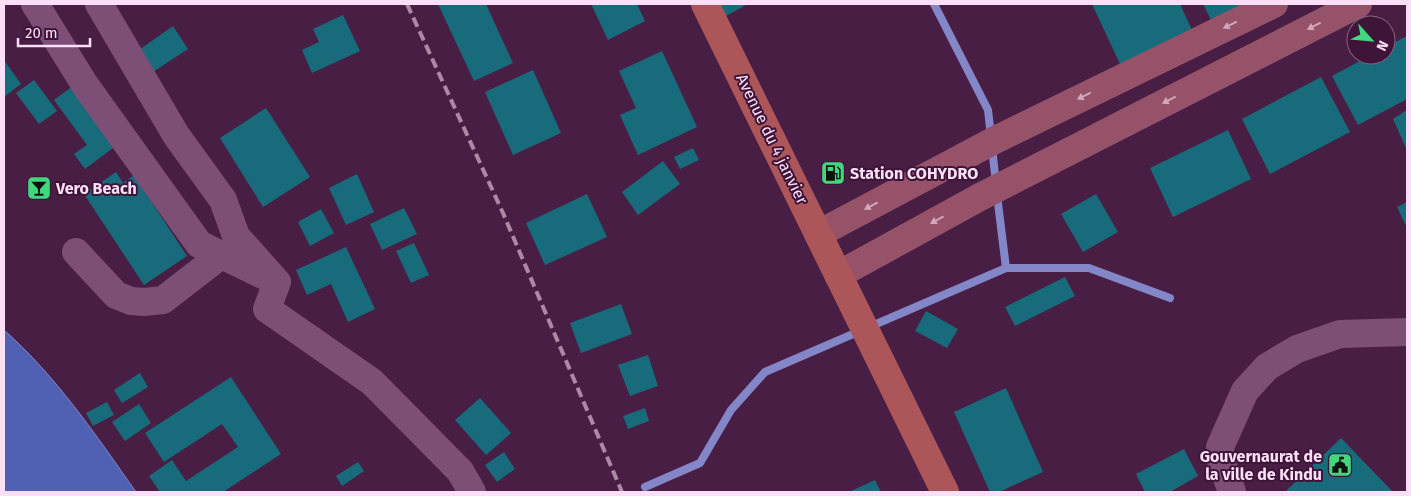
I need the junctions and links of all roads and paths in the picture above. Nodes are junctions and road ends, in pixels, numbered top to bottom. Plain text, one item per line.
1 (35, 4) edge
2 (99, 4) edge
3 (705, 4) edge
4 (1274, 4) edge
5 (1358, 4) edge
6 (818, 234) junction
7 (76, 252) dead end
8 (220, 256) junction
9 (838, 275) junction
10 (277, 282) junction
11 (1407, 332) edge
12 (472, 492) edge
13 (945, 492) edge
14 (1232, 492) edge

1 - 8 street
2 - 10 street
3 - 6 main road, Avenue du 4 janvier
4 -> 6 street
5 -> 9 street
6 - 9 main road, Avenue du 4 janvier
7 - 8 street
8 - 10 street
9 - 13 main road, Avenue du 4 janvier
10 - 12 street
11 - 14 street

